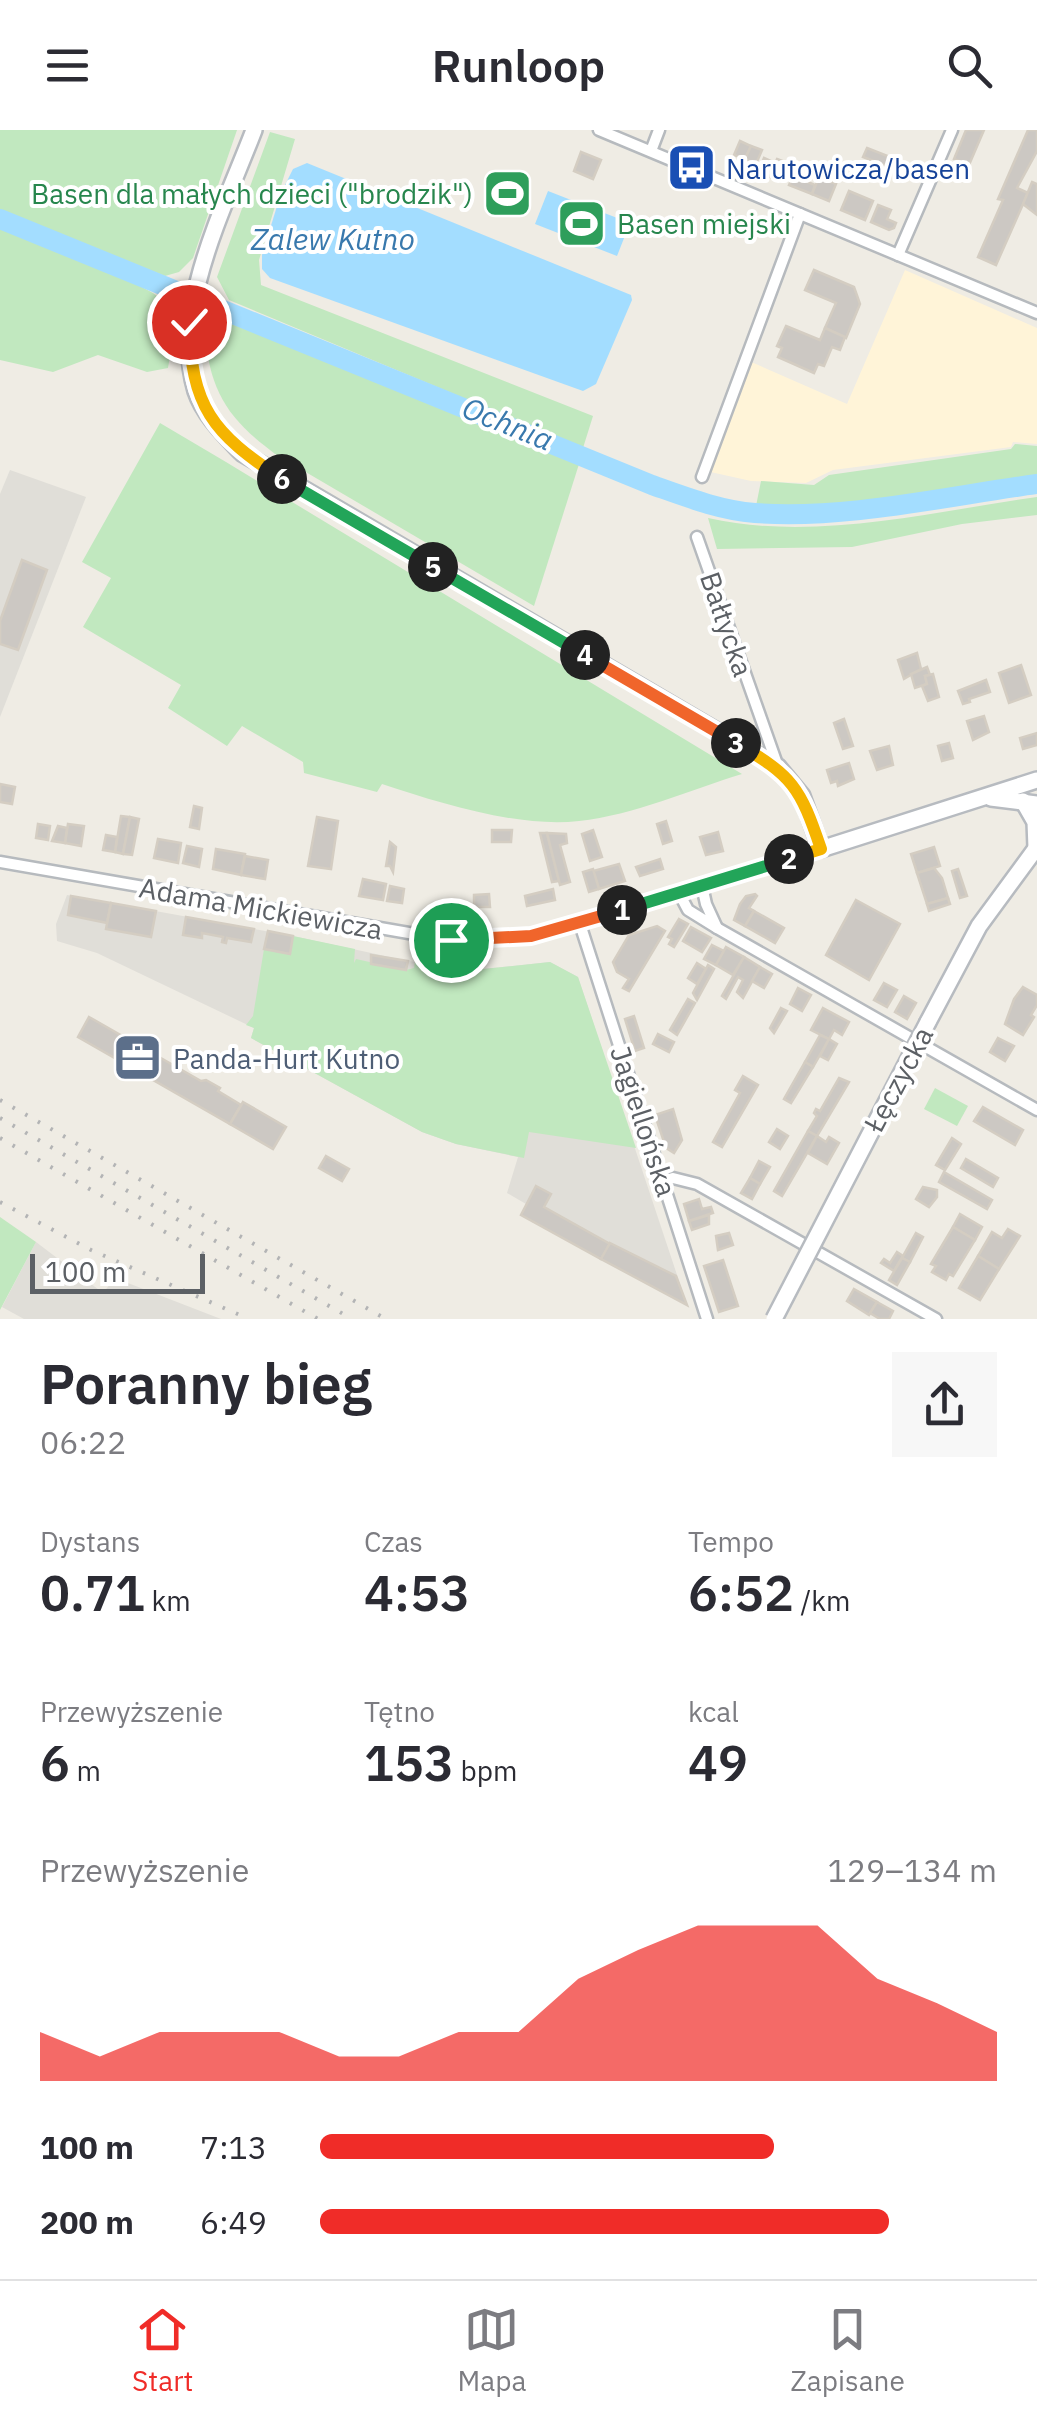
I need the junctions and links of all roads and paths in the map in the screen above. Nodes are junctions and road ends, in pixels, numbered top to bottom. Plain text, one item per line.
1 (254, 130) edge
2 (599, 130) edge
3 (660, 130) edge
4 (952, 130) edge
5 (652, 151) junction
6 (800, 214) junction
7 (898, 254) junction
8 (1037, 314) edge
9 (702, 477) dead end
10 (697, 538) dead end
11 (778, 767) junction
12 (1037, 780) edge
13 (982, 798) junction
14 (1030, 802) edge
15 (1036, 848) edge
16 (821, 849) junction
17 (0, 862) edge
18 (702, 886) junction
19 (680, 893) junction
20 (580, 924) junction
21 (718, 928) junction
22 (1037, 1110) edge
23 (663, 1181) junction
24 (707, 1319) edge
25 (774, 1319) edge
26 (936, 1319) edge

1 - 11 street
2 - 5 street
3 - 5 street
4 - 7 street
5 - 6 street
6 - 7 street
6 - 9 street
7 - 8 street
10 - 11 street, Bałtycka
11 - 16 street
12 - 13 street, Adama Mickiewicza
13 - 14 street, Adama Mickiewicza
13 - 16 street, Adama Mickiewicza
14 - 15 street, Adama Mickiewicza
15 - 25 street, Łęczycka, bridge
16 - 18 street, Adama Mickiewicza
17 - 20 street, Adama Mickiewicza
18 - 19 street, Adama Mickiewicza
18 - 21 street
19 - 20 street, Adama Mickiewicza
19 - 21 street
20 - 23 street, Jagiellońska
21 - 22 street
23 - 24 street, Jagiellońska
23 - 26 street

